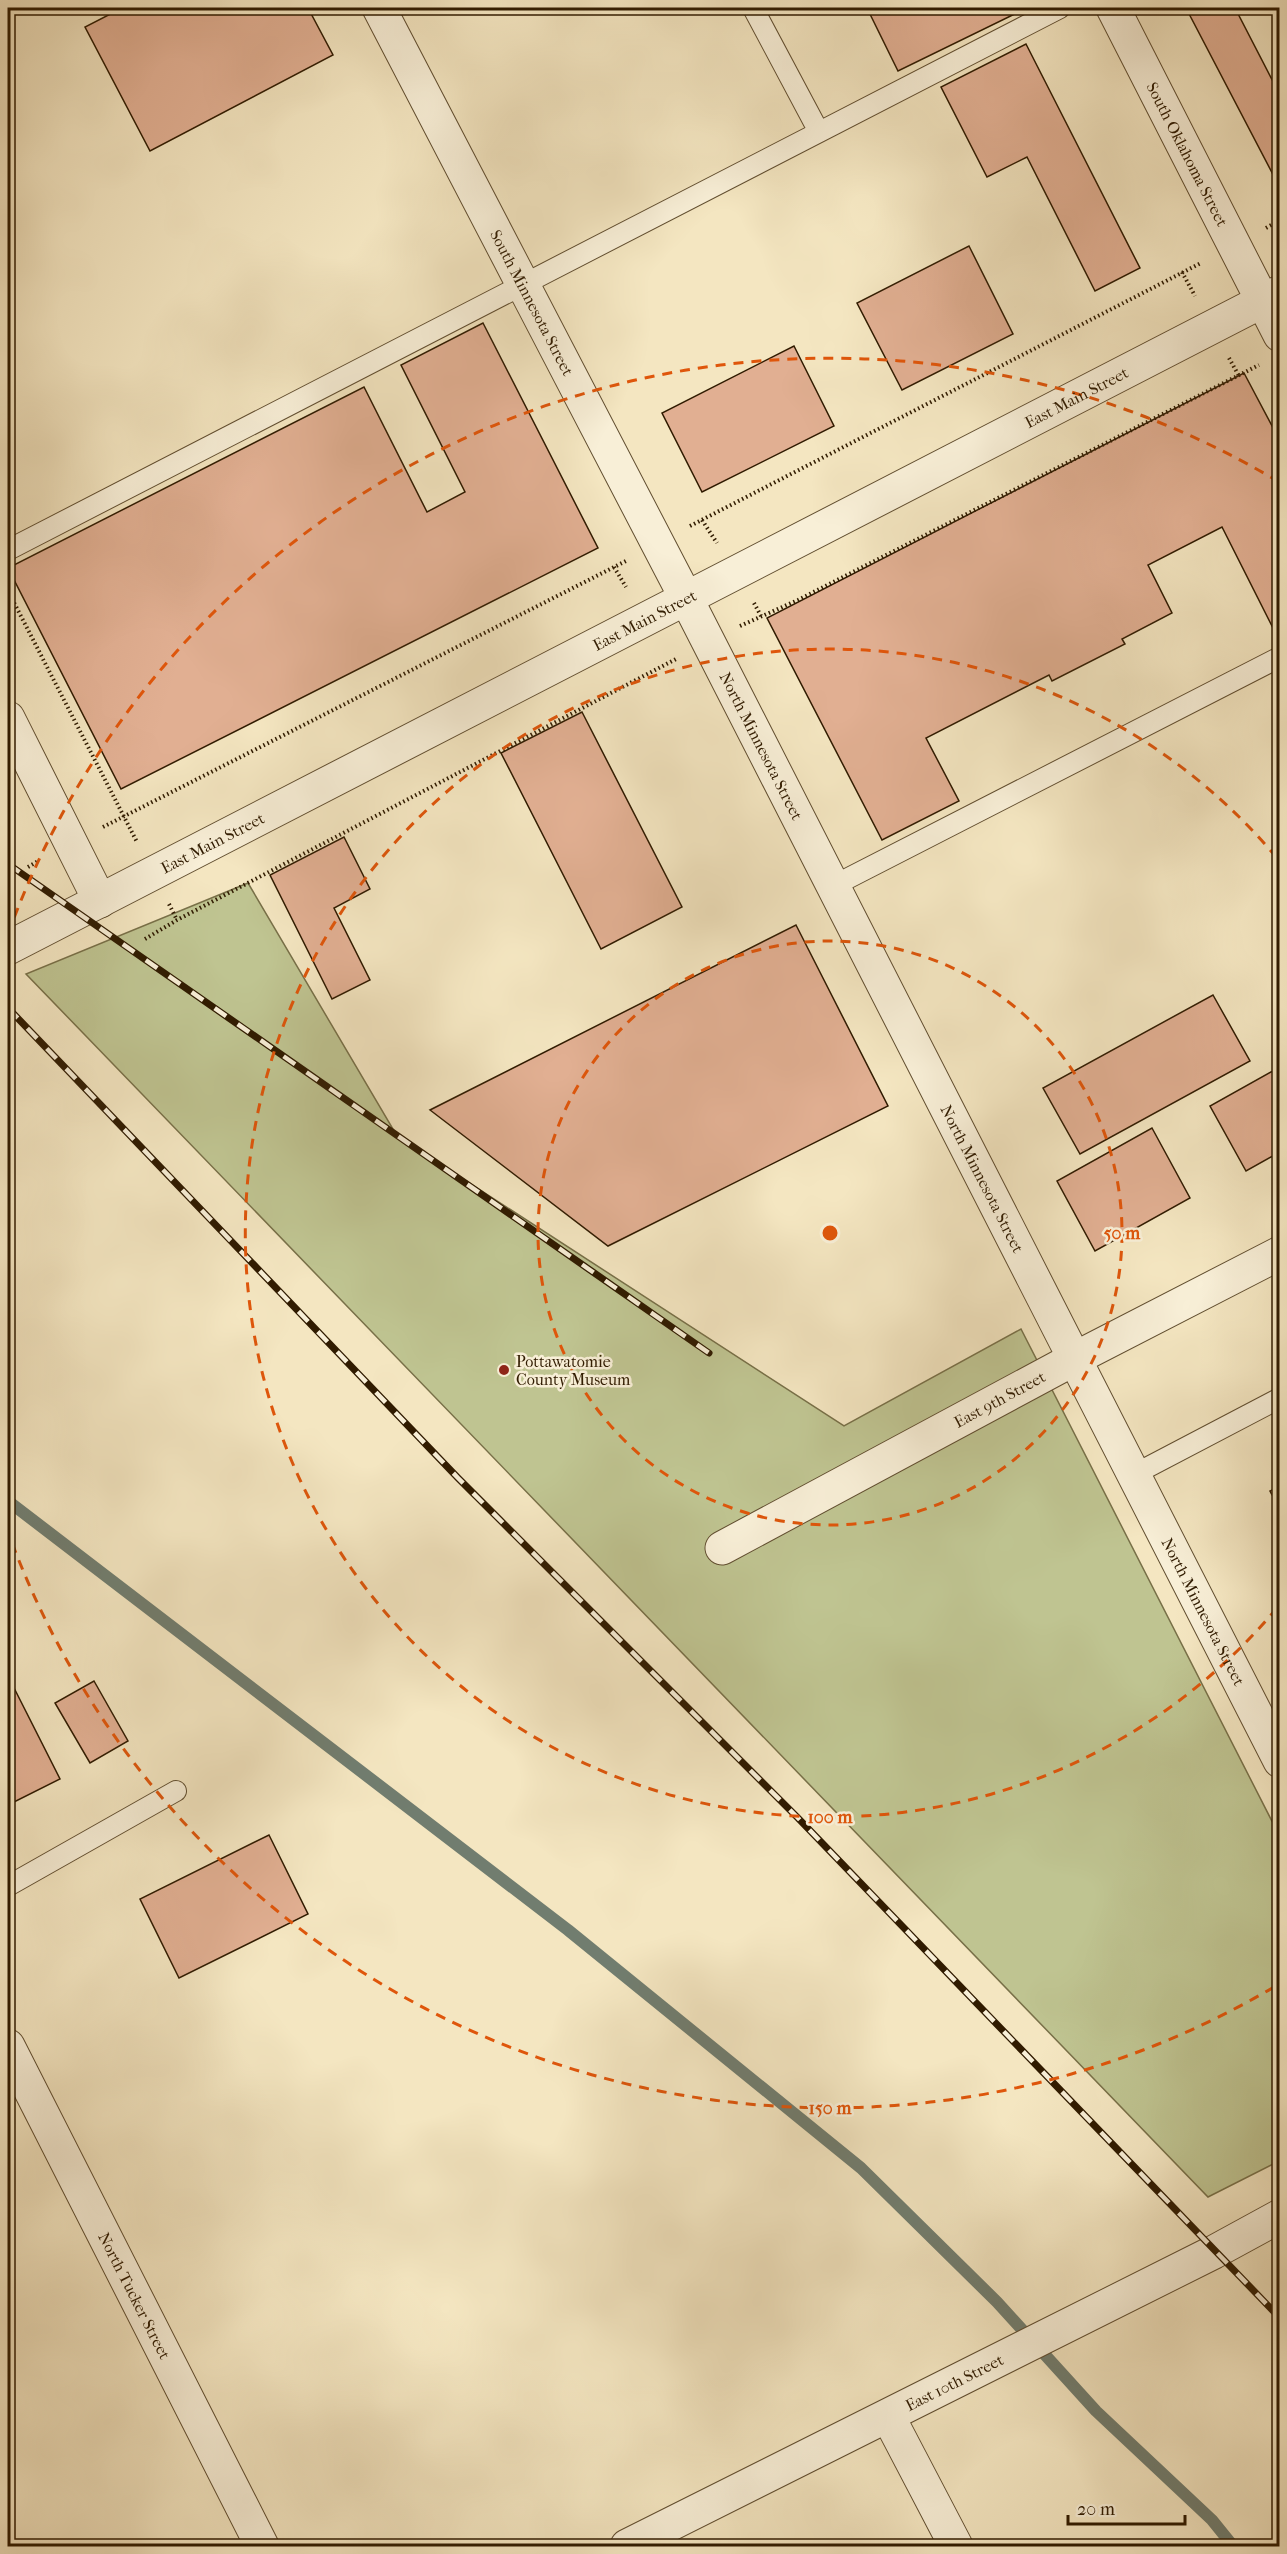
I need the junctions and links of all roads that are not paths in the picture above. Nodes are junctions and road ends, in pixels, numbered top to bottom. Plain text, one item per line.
1 (379, 8) edge
2 (753, 8) edge
3 (1060, 8) edge
4 (1113, 8) edge
5 (819, 132) junction
6 (523, 285) junction
7 (1271, 296) edge
8 (1280, 335) edge
9 (8, 550) edge
10 (686, 598) junction
11 (1280, 657) edge
12 (8, 718) edge
13 (833, 886) junction
14 (100, 901) junction
15 (8, 948) edge
16 (1280, 1252) edge
17 (1074, 1359) junction
18 (1280, 1398) edge
19 (1133, 1475) junction
20 (722, 1548) dead end
21 (1280, 1761) edge
22 (176, 1791) dead end
23 (8, 1886) edge
24 (8, 2046) edge
25 (1280, 2216) edge
26 (888, 2416) junction
27 (628, 2546) edge
28 (262, 2547) edge
29 (956, 2547) edge

1 - 6 street, South Minnesota Street
2 - 5 lane
3 - 5 lane
4 - 7 street, South Oklahoma Street
5 - 6 lane
6 - 9 lane
6 - 10 street, South Minnesota Street
7 - 8 street, South Oklahoma Street
7 - 10 street, East Main Street
10 - 13 street, North Minnesota Street
10 - 14 street, East Main Street
11 - 13 lane
12 - 14 street
13 - 17 street, North Minnesota Street
14 - 15 street, East Main Street
16 - 17 street, East 9th Street
17 - 19 street, North Minnesota Street
17 - 20 street, East 9th Street
18 - 19 lane
19 - 21 street, North Minnesota Street
22 - 23 lane
24 - 28 street, North Tucker Street
25 - 26 street, East 10th Street
26 - 27 street, East 10th Street
26 - 29 street

